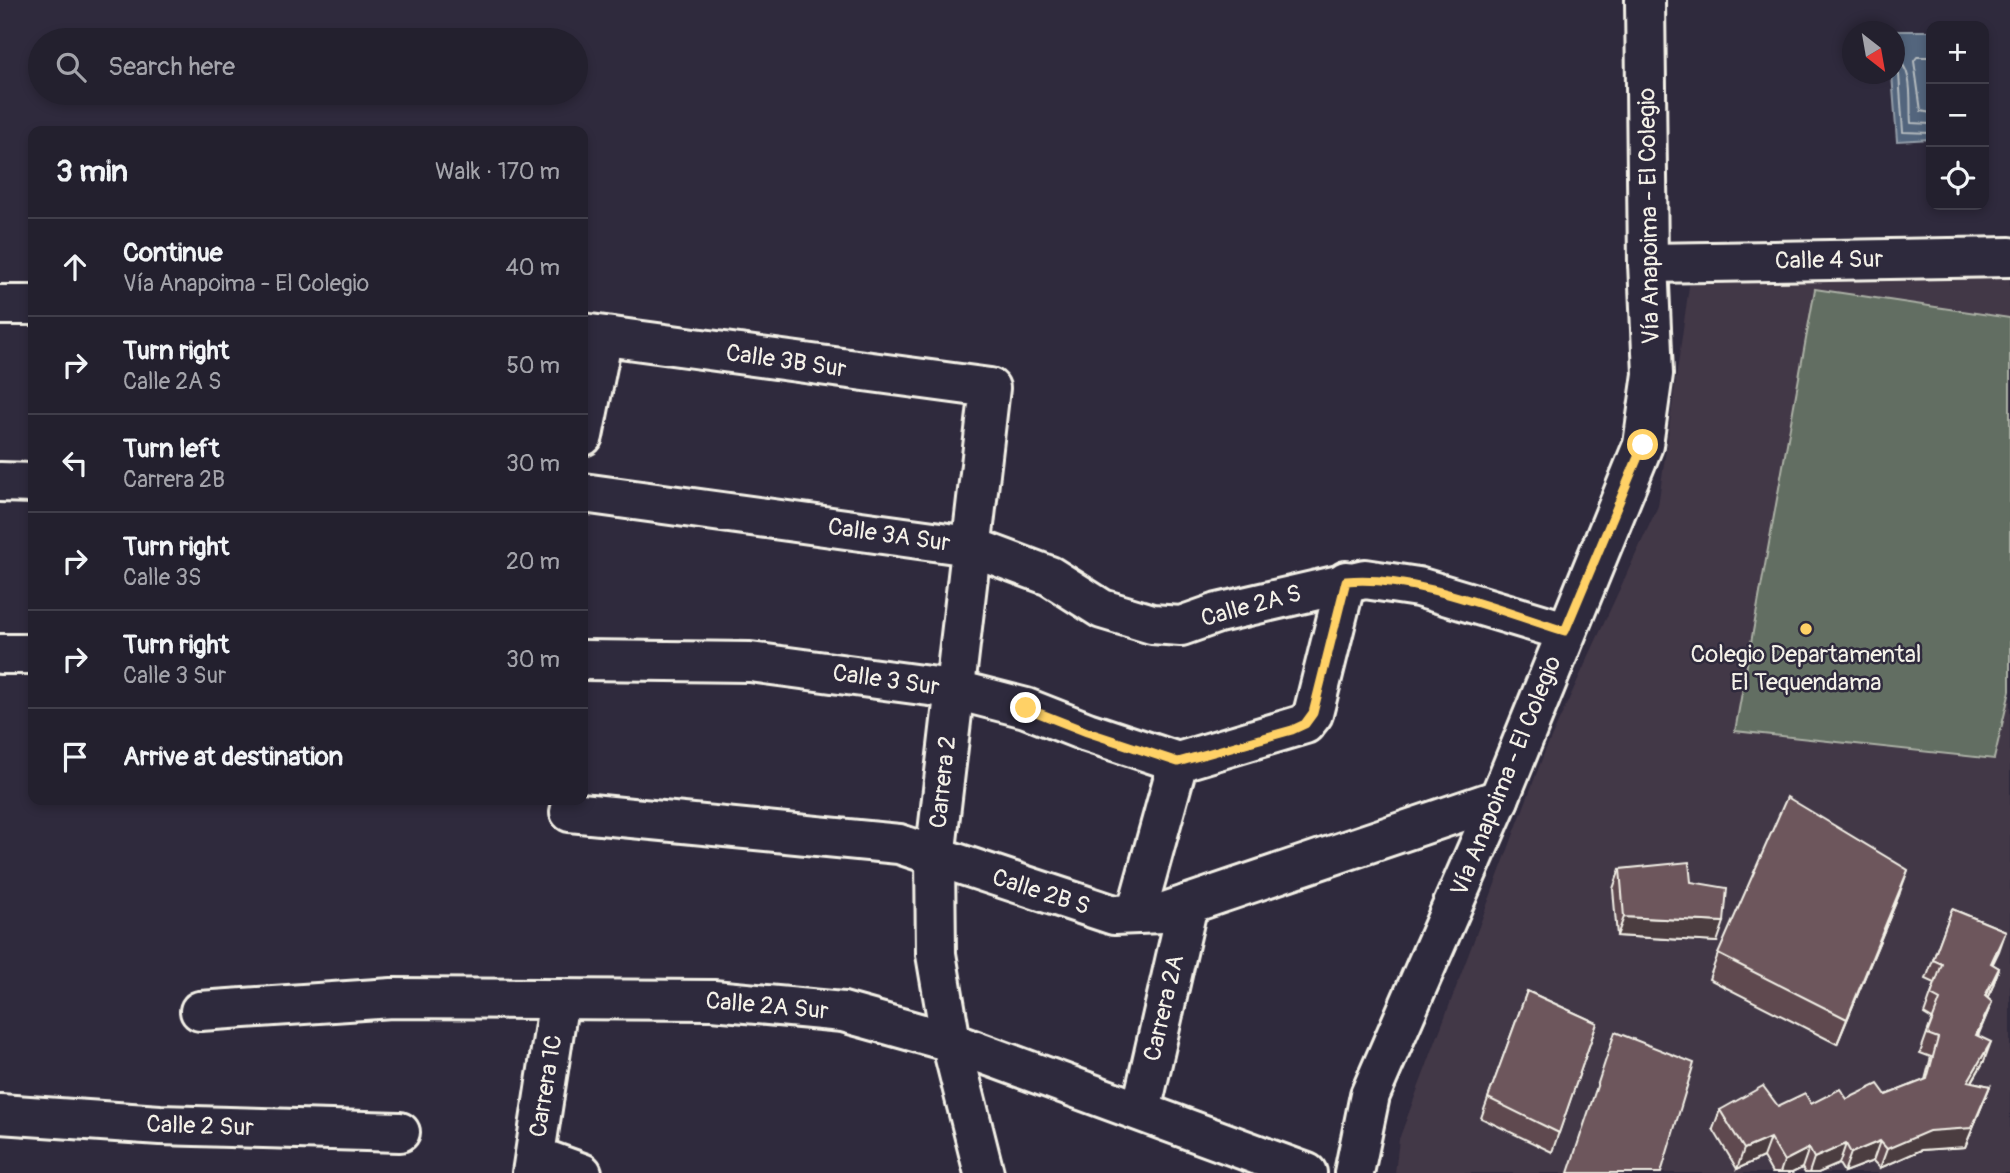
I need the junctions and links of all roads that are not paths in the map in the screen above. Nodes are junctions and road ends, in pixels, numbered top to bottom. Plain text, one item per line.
1 (1645, 0) edge
2 (2010, 257) edge
3 (1648, 263) junction
4 (0, 305) edge
5 (28, 305) edge
6 (593, 334) edge
7 (588, 385) edge
8 (990, 388) joint
9 (0, 482) edge
10 (28, 483) edge
11 (588, 495) edge
12 (970, 546) junction
13 (1346, 581) junction
14 (1181, 626) joint
15 (1565, 631) junction
16 (0, 654) edge
17 (28, 654) edge
18 (588, 660) edge
19 (952, 689) junction
20 (1178, 762) junction
21 (1499, 799) junction
22 (570, 812) dead end
23 (935, 858) junction
24 (1188, 904) junction
25 (1136, 914) junction
26 (559, 999) junction
27 (200, 1011) dead end
28 (951, 1042) junction
29 (1141, 1111) junction
30 (0, 1114) edge
31 (400, 1132) dead end
32 (533, 1165) edge
33 (582, 1173) edge
34 (984, 1173) edge
35 (1307, 1173) edge
36 (1354, 1173) edge

1 - 3 street, Vía Anapoima - El Colegio
2 - 3 street, Calle 4 Sur
3 - 15 street, Vía Anapoima - El Colegio
4 - 5 street
6 - 7 street
6 - 8 street, Calle 3B Sur
8 - 12 street, Carrera 2
9 - 10 street
11 - 12 street, Calle 3A Sur
12 - 14 street, Calle 3A Sur
12 - 19 street, Carrera 2
13 - 14 street, Calle 2A S
13 - 15 street, Calle 2A S
13 - 20 street
15 - 21 street, Vía Anapoima - El Colegio
16 - 17 street
18 - 19 street, Calle 3 Sur
19 - 20 street, Calle 3 Sur
19 - 23 street, Carrera 2
20 - 25 street
21 - 24 street, Calle 2B S
21 - 36 street, Vía Anapoima - El Colegio
22 - 23 street, Calle 2B S
23 - 25 street, Calle 2B S
23 - 28 street, Carrera 2
24 - 25 street, Calle 2B S
24 - 29 street, Carrera 2A
26 - 27 street, Calle 2A Sur
26 - 28 street, Calle 2A Sur
26 - 32 street, Carrera 1C
28 - 29 street, Calle 2A Sur
28 - 34 street, Carrera 2
29 - 35 street, Calle 2A Sur
30 - 31 street, Calle 2 Sur
32 - 33 street

